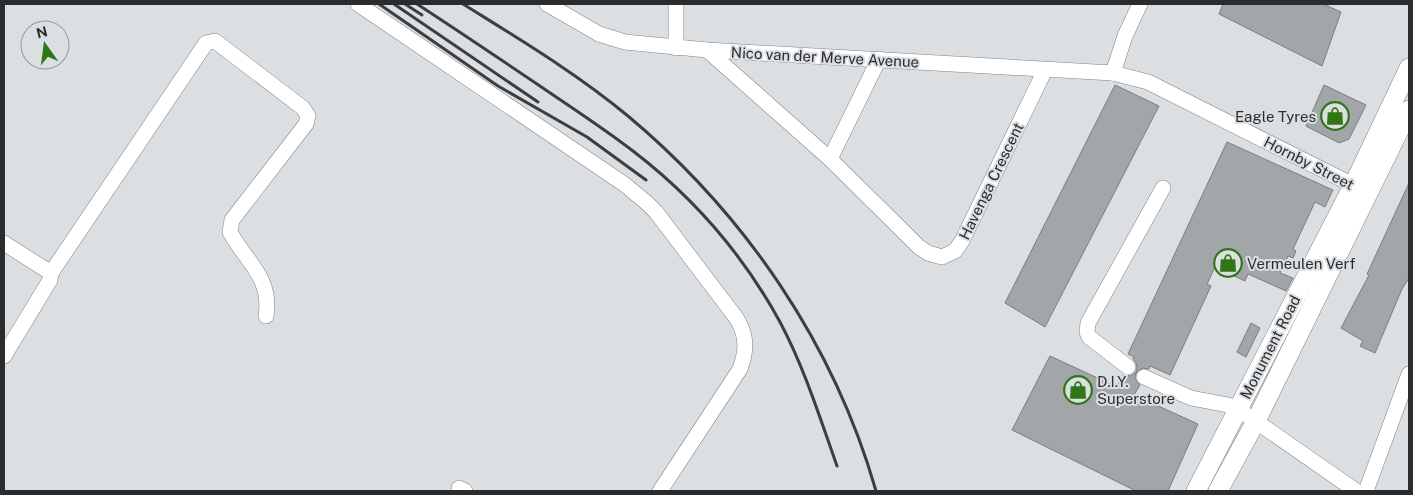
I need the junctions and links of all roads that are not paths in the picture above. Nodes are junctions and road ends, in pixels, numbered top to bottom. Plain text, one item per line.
1 (358, 4) edge
2 (547, 4) edge
3 (676, 4) edge
4 (1140, 4) edge
5 (676, 48) junction
6 (707, 50) junction
7 (879, 59) junction
8 (1409, 68) edge
9 (1045, 70) junction
10 (1113, 73) junction
11 (1409, 110) edge
12 (830, 159) junction
13 (1163, 188) dead end
14 (1361, 189) junction
15 (4, 243) edge
16 (52, 273) junction
17 (266, 316) dead end
18 (4, 356) edge
19 (1128, 367) dead end
20 (1409, 374) edge
21 (1144, 377) dead end
22 (1238, 409) junction
23 (1256, 421) junction
24 (660, 491) edge
25 (1196, 491) edge
26 (1218, 491) edge
27 (1356, 491) edge
28 (1366, 491) edge

1 - 24 street
2 - 5 street, Nico van der Merve Avenue
3 - 5 street
4 - 10 street
5 - 6 street, Nico van der Merve Avenue
6 - 7 street, Nico van der Merve Avenue
6 - 12 street, Havenga Crescent
7 - 9 street, Nico van der Merve Avenue
7 - 12 street
8 - 14 main road, Monument Road
9 - 10 street, Nico van der Merve Avenue
9 - 12 street, Havenga Crescent
10 - 14 street, Hornby Street
11 - 14 main road, Monument Road
13 - 19 street
14 - 22 main road, Monument Road
14 - 23 main road, Monument Road
15 - 16 street
16 - 17 street
16 - 18 street
20 - 28 street
21 - 22 street
22 - 23 street
22 - 25 main road, Monument Road
23 - 26 main road, Monument Road
23 - 27 street

